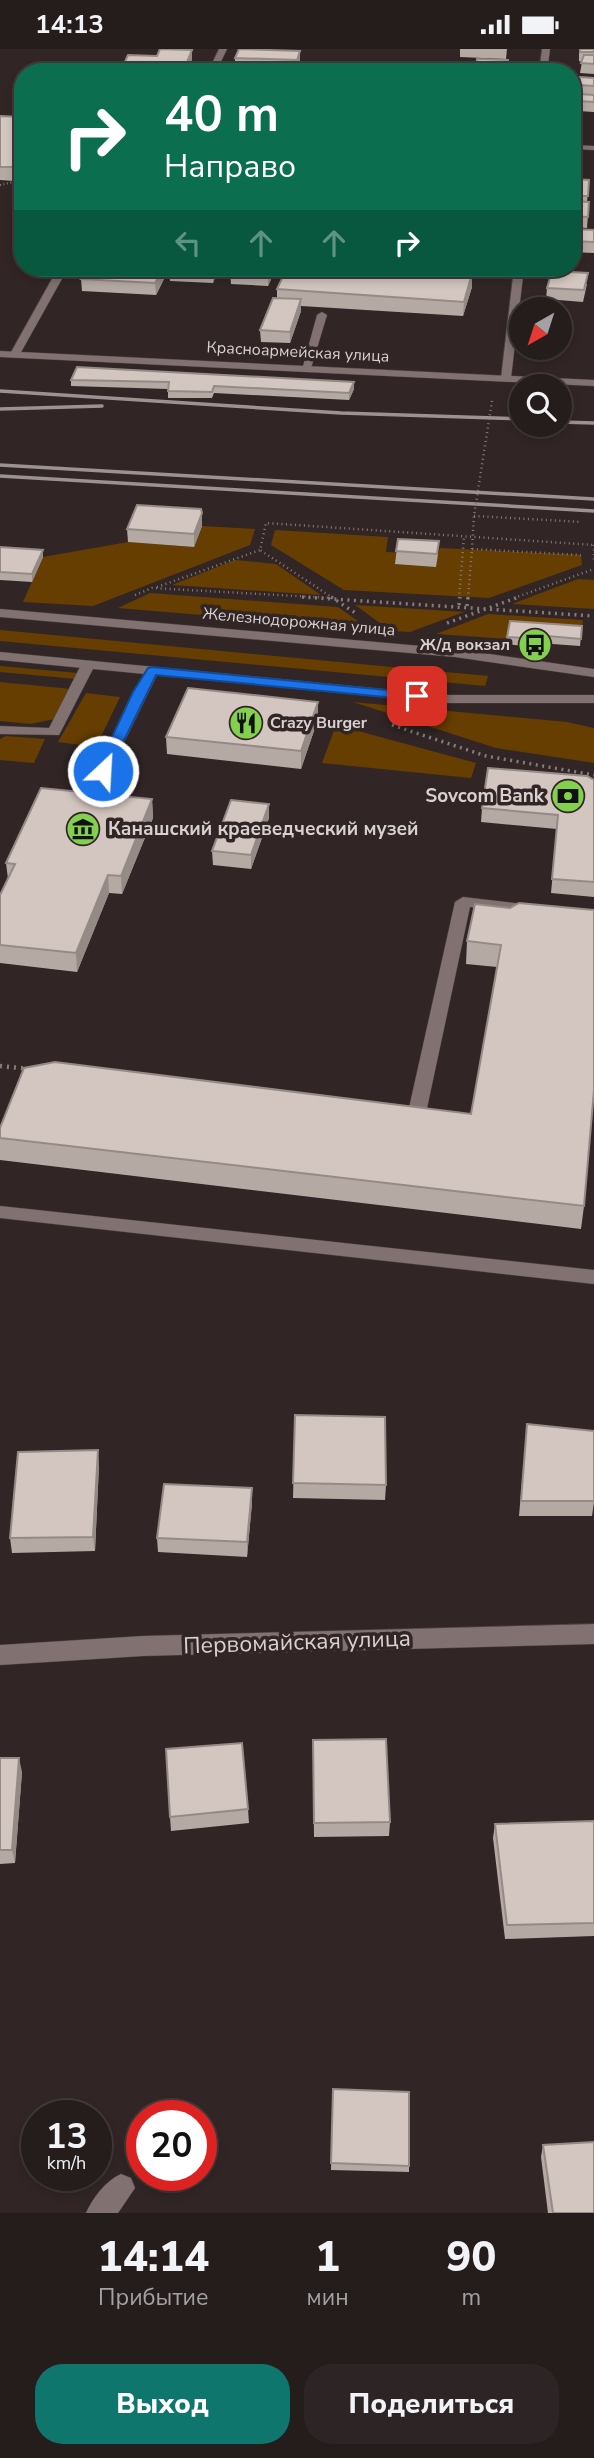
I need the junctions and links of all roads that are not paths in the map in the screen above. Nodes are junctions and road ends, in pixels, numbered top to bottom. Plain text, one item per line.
1 (58, 277) edge
2 (518, 277) edge
3 (322, 315) edge
4 (0, 354) edge
5 (15, 354) junction
6 (306, 368) junction
7 (506, 378) junction
8 (594, 383) edge
9 (0, 613) edge
10 (0, 656) edge
11 (88, 665) junction
12 (152, 671) junction
13 (594, 673) edge
14 (594, 699) edge
15 (0, 730) edge
16 (103, 771) dead end
17 (542, 911) edge
18 (418, 1108) edge
19 (0, 1212) edge
20 (594, 1277) edge
21 (594, 1634) edge
22 (0, 1655) edge
23 (121, 2188) dead end
24 (100, 2213) edge

1 - 5 main road
2 - 7 main road
3 - 6 main road
4 - 5 main road, Красноармейская улица
5 - 6 main road, Красноармейская улица
6 - 7 main road, Красноармейская улица
7 - 8 main road, Красноармейская улица
9 - 13 main road, Железнодорожная улица
10 - 11 main road
11 - 12 main road
11 - 15 main road
12 - 14 main road
12 - 16 main road
17 - 18 main road
19 - 20 main road
21 - 22 main road, Первомайская улица
23 - 24 main road

